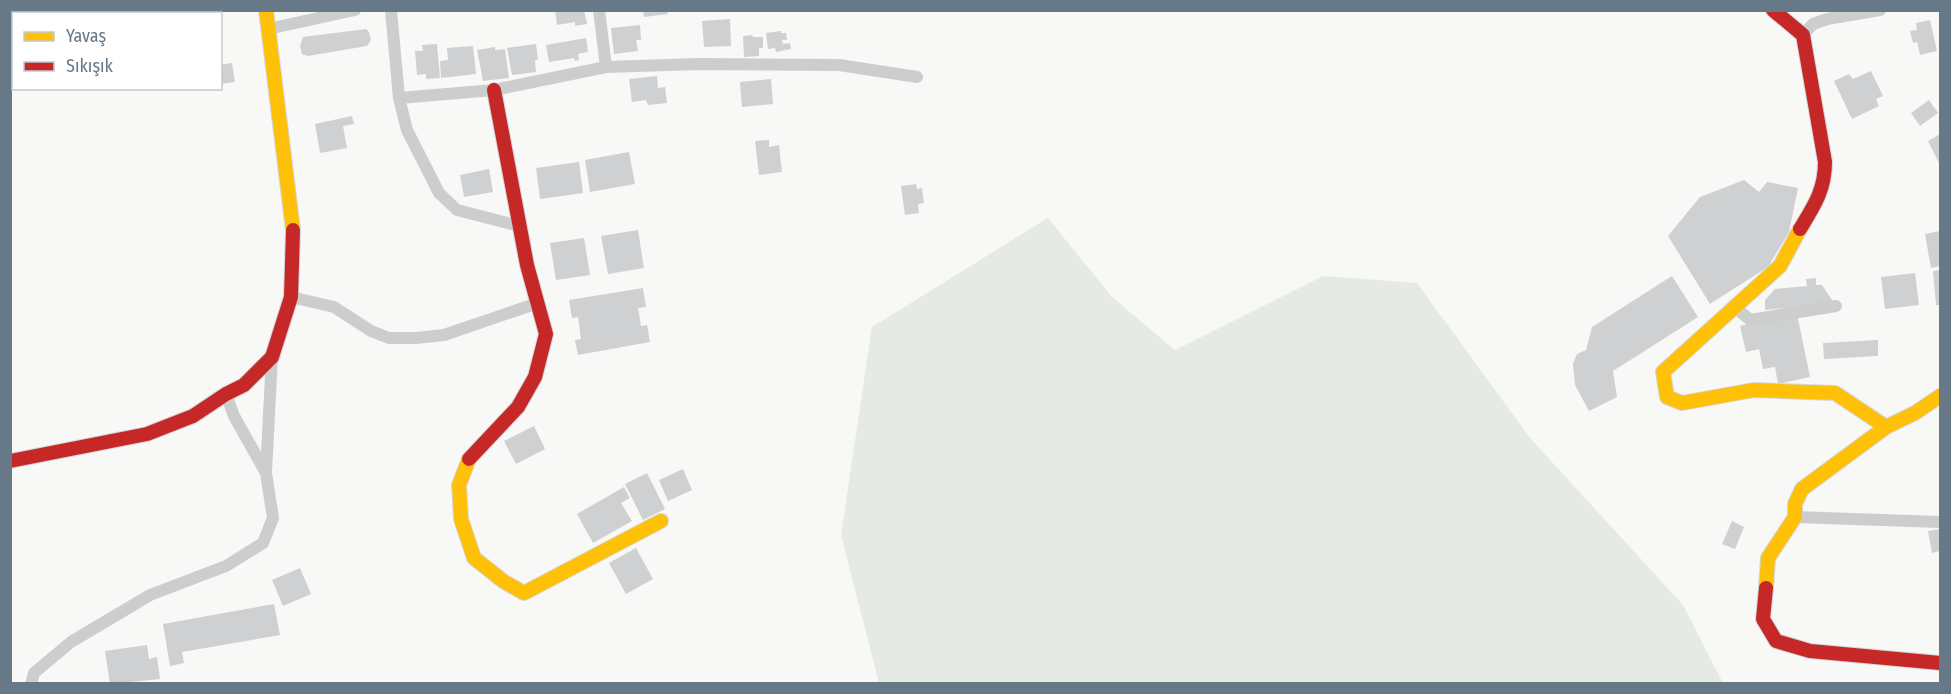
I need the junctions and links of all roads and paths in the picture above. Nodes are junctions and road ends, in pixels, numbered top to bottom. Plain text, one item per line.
1 (266, 10) edge
2 (355, 10) edge
3 (391, 10) edge
4 (599, 10) edge
5 (1773, 10) edge
6 (1880, 10) edge
7 (268, 29) junction
8 (1803, 35) junction
9 (606, 67) junction
10 (917, 77) dead end
11 (494, 90) junction
12 (399, 98) junction
13 (519, 226) junction
14 (291, 297) junction
15 (538, 303) junction
16 (1734, 306) junction
17 (1836, 306) dead end
18 (272, 357) junction
19 (226, 394) junction
20 (1941, 396) edge
21 (1886, 427) junction
22 (10, 461) edge
23 (266, 473) junction
24 (1795, 517) junction
25 (661, 521) dead end
26 (1941, 522) edge
27 (1941, 663) edge
28 (31, 684) edge

1 - 7 street
2 - 7 street
3 - 12 street
4 - 9 street
5 - 8 street
6 - 8 street
7 - 14 street
8 - 16 street
9 - 10 street
9 - 11 street
11 - 12 street
11 - 13 street
12 - 13 street
13 - 15 street
14 - 15 street
14 - 18 street
15 - 25 street
16 - 17 street
16 - 21 street
18 - 19 street
18 - 23 street
19 - 22 street
19 - 23 street
20 - 21 street
21 - 24 street
23 - 28 street
24 - 26 street
24 - 27 street

